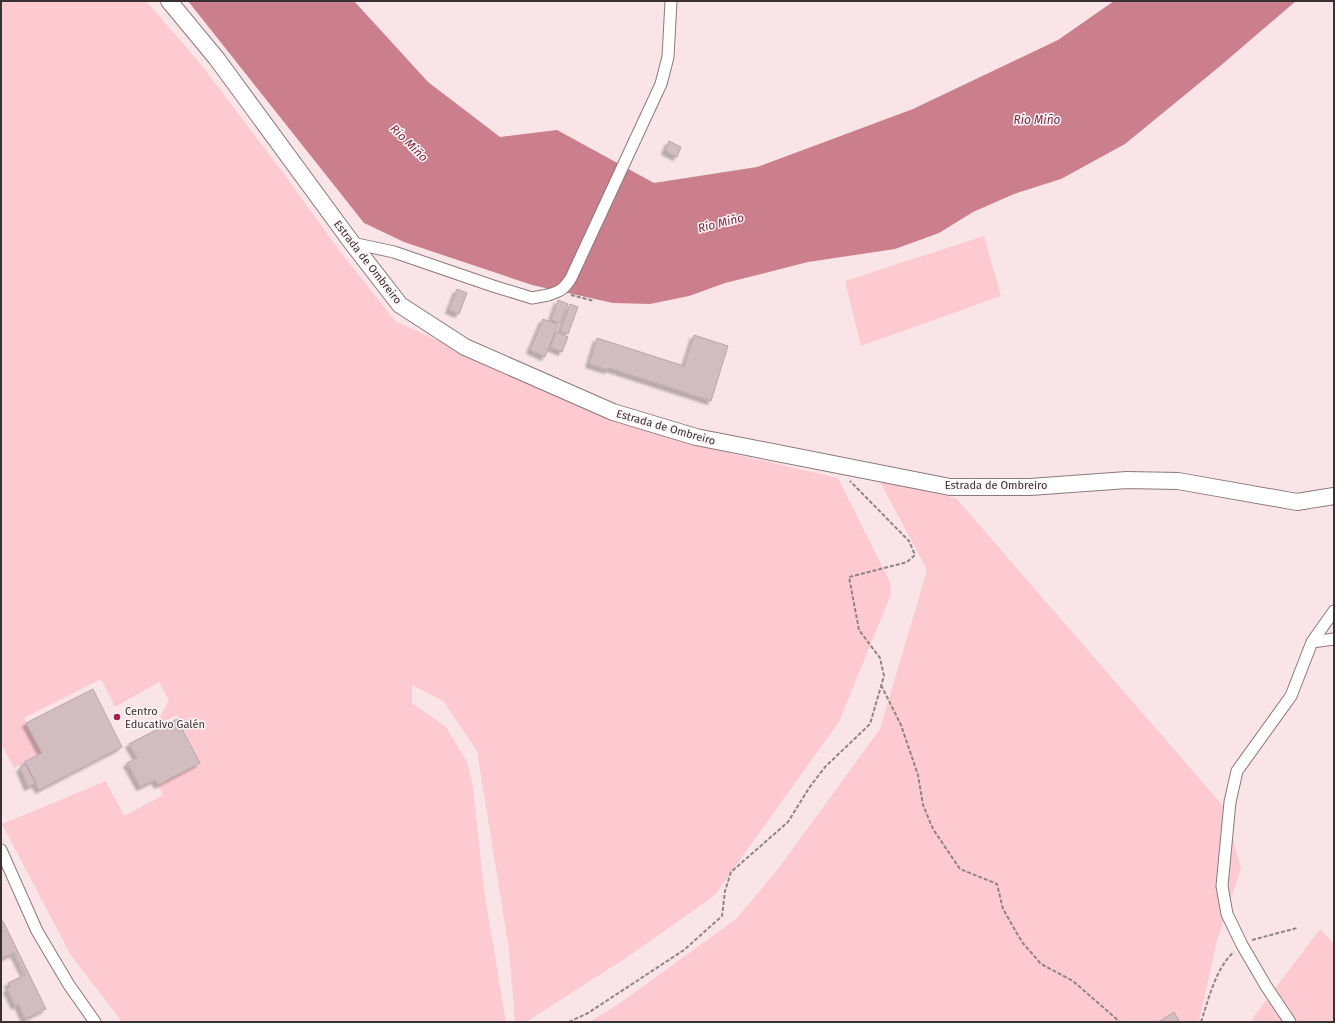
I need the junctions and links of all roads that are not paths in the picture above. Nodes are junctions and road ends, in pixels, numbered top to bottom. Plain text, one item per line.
1 (169, 1) edge
2 (671, 1) edge
3 (352, 243) junction
4 (1334, 496) edge
5 (1334, 611) edge
6 (1334, 639) edge
7 (1312, 642) junction
8 (1, 850) edge
9 (95, 1022) edge
10 (1290, 1022) edge

1 - 3 street, Estrada de Ombreiro
2 - 3 street, bridge
3 - 4 street, Estrada de Ombreiro
5 - 7 street
6 - 7 street
7 - 10 street
8 - 9 street

